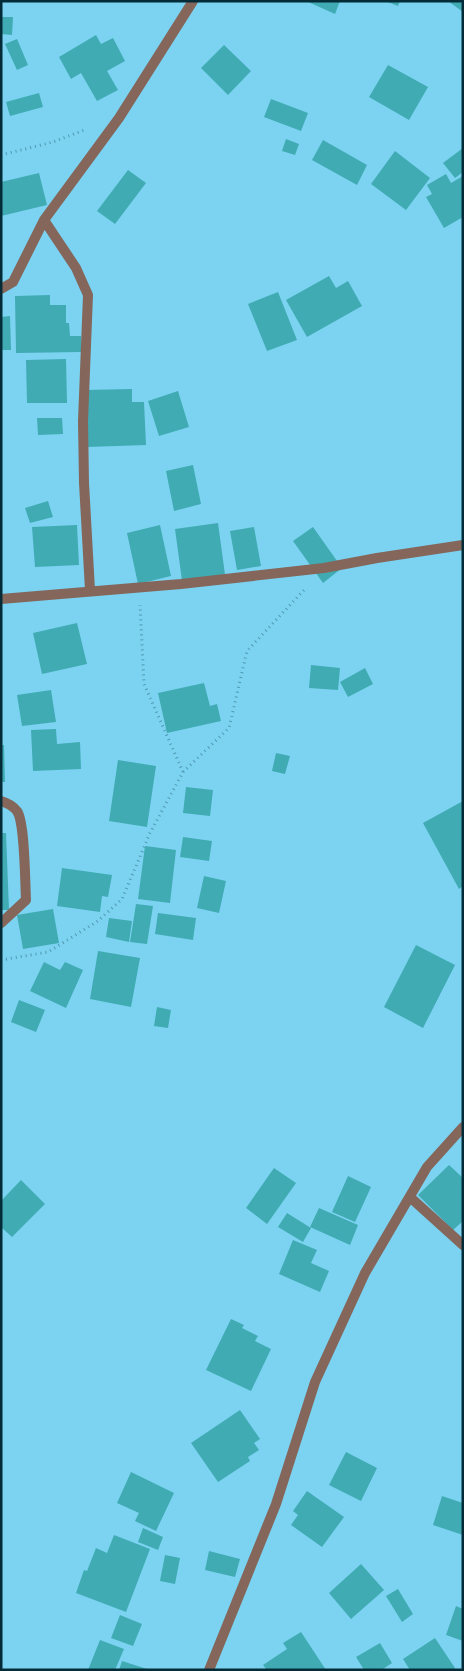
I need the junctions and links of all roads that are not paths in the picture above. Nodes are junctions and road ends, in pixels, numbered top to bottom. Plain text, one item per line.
1 (193, 1) edge
2 (44, 220) junction
3 (1, 289) edge
4 (463, 545) edge
5 (90, 590) junction
6 (1, 599) edge
7 (1, 801) edge
8 (1, 923) edge
9 (463, 1127) edge
10 (410, 1198) junction
11 (463, 1245) edge
12 (209, 1670) edge

1 - 2 street
2 - 3 street
2 - 5 street
4 - 5 street
5 - 6 street
7 - 8 street
9 - 10 street
10 - 11 street
10 - 12 street

